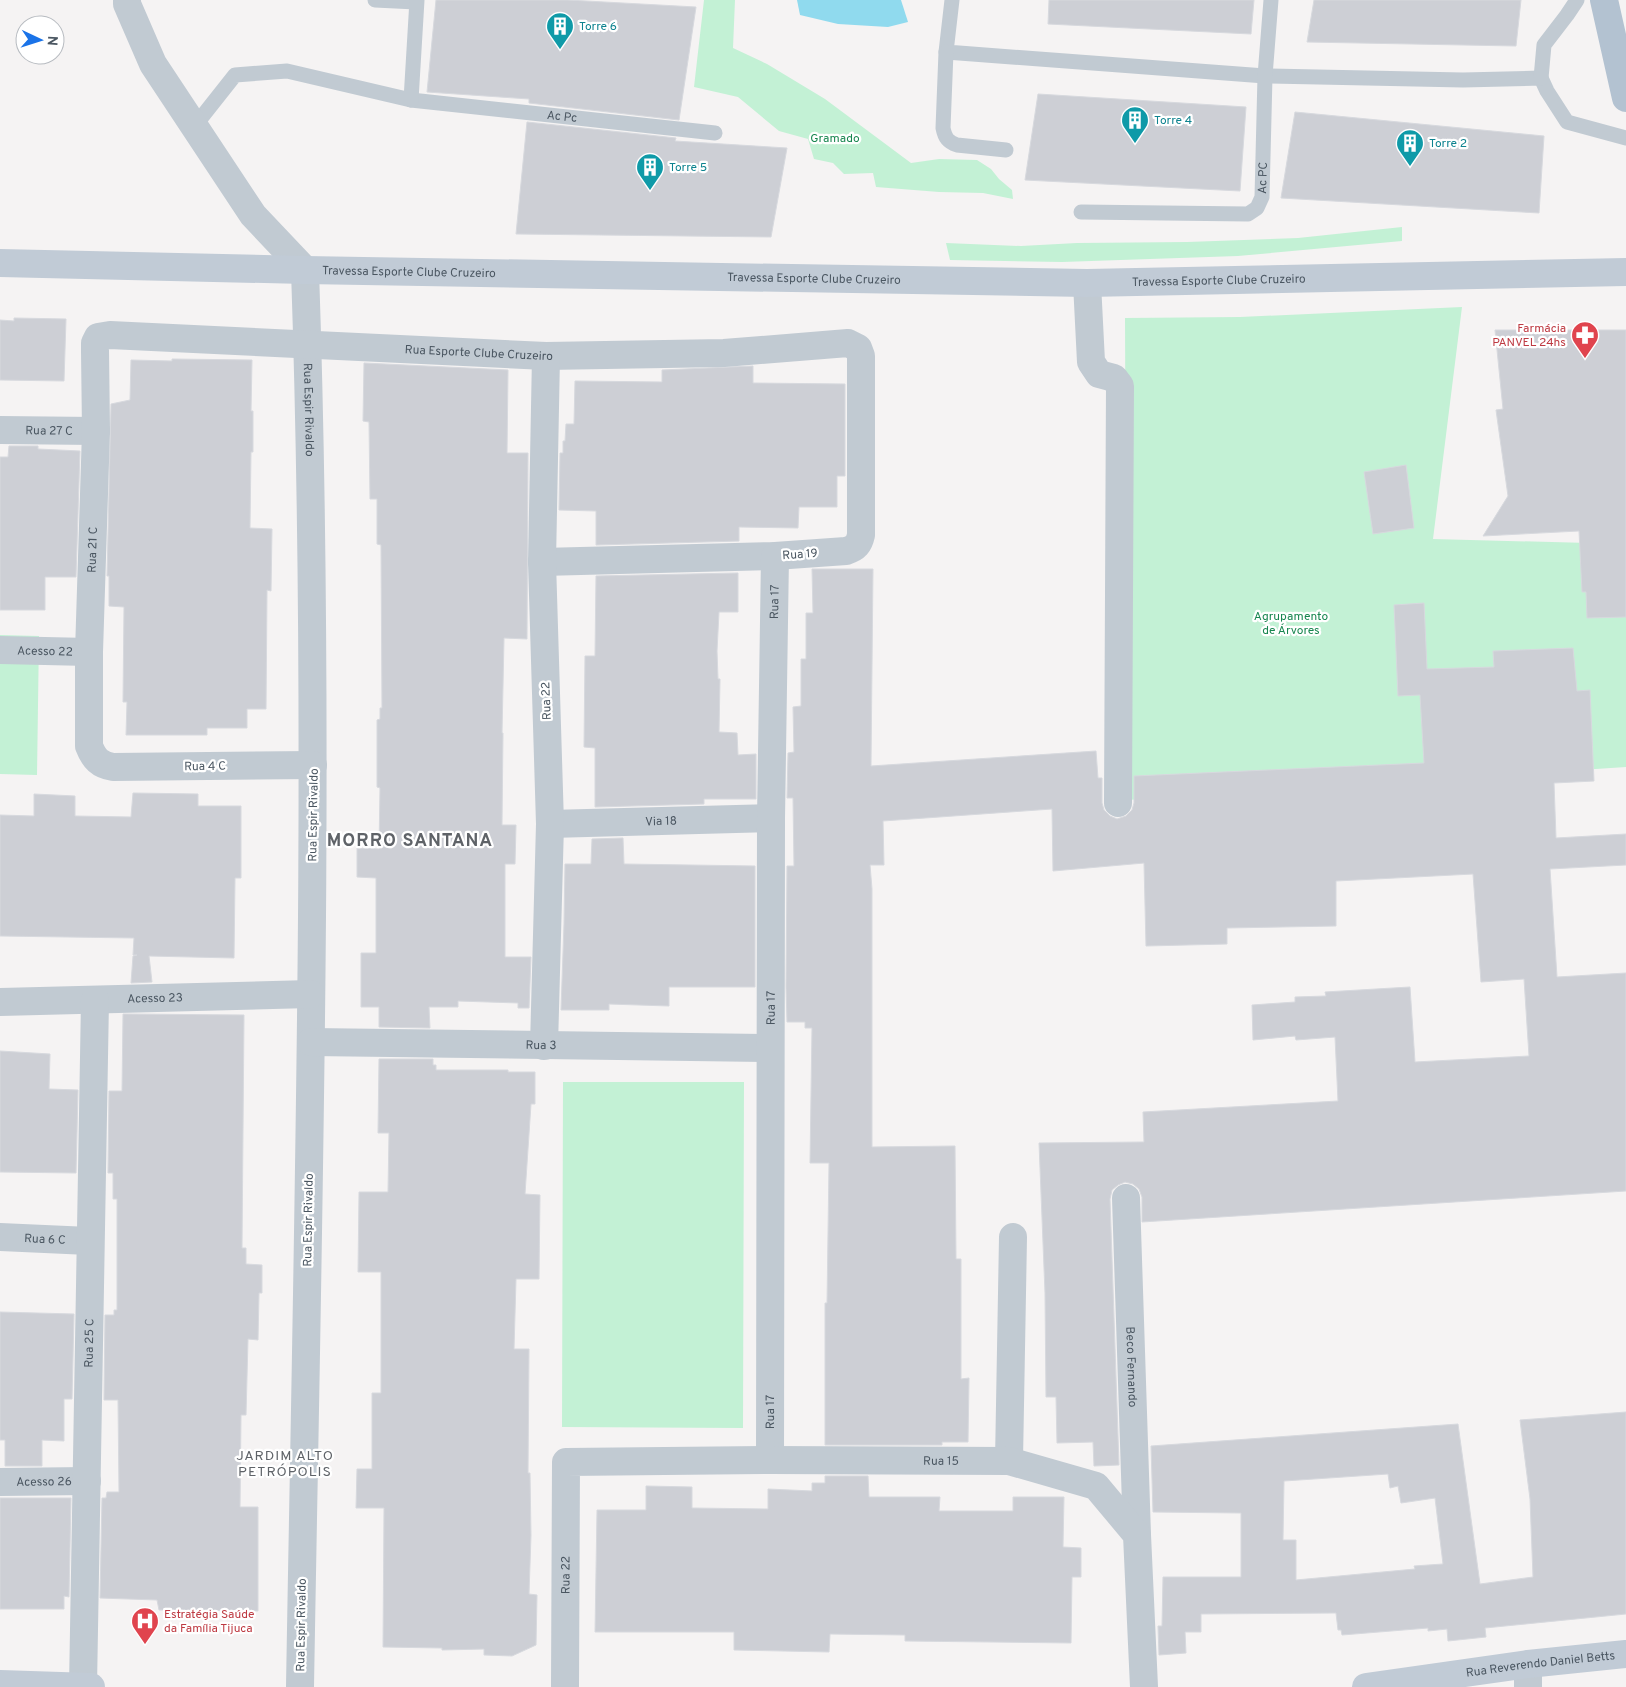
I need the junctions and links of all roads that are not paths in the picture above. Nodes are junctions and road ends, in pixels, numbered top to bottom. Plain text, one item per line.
1 (127, 0) edge
2 (376, 0) edge
3 (952, 0) edge
4 (1271, 0) edge
5 (1577, 0) edge
6 (1604, 0) edge
7 (416, 1) edge
8 (946, 52) junction
9 (1265, 76) junction
10 (1541, 78) junction
11 (1626, 98) edge
12 (411, 100) junction
13 (193, 124) junction
14 (715, 133) dead end
15 (1626, 138) edge
16 (1006, 150) dead end
17 (1082, 212) dead end
18 (0, 263) edge
19 (305, 270) junction
20 (1626, 272) edge
21 (1087, 283) junction
22 (98, 337) joint
23 (307, 346) junction
24 (858, 348) joint
25 (546, 356) junction
26 (0, 430) edge
27 (96, 431) junction
28 (775, 556) junction
29 (542, 562) junction
30 (0, 650) edge
31 (89, 652) junction
32 (97, 762) joint
33 (313, 765) junction
34 (1118, 803) dead end
35 (771, 818) junction
36 (550, 824) junction
37 (311, 994) junction
38 (94, 1000) junction
39 (0, 1002) edge
40 (311, 1042) junction
41 (544, 1046) junction
42 (770, 1048) junction
43 (1126, 1198) dead end
44 (0, 1237) edge
45 (1013, 1238) dead end
46 (89, 1241) junction
47 (770, 1460) junction
48 (1009, 1461) junction
49 (566, 1462) joint
50 (88, 1481) junction
51 (0, 1482) edge
52 (1137, 1535) junction
53 (1626, 1654) edge
54 (1528, 1676) edge
55 (0, 1684) edge
56 (83, 1687) edge
57 (91, 1687) edge
58 (300, 1687) edge
59 (565, 1687) edge
60 (1144, 1687) edge
61 (1366, 1687) edge

1 - 13 street
2 - 7 lane
3 - 8 lane
4 - 9 lane, Ac PC
5 - 10 lane
6 - 11 main road
7 - 12 lane
8 - 9 lane
8 - 16 lane
9 - 10 lane
9 - 17 lane, Ac PC
10 - 15 lane
12 - 13 lane, Ac Pc
12 - 14 lane, Ac Pc
13 - 19 street
18 - 19 street, Travessa Esporte Clube Cruzeiro
19 - 21 street, Travessa Esporte Clube Cruzeiro
19 - 23 street, Rua Espir Rivaldo
20 - 21 street, Travessa Esporte Clube Cruzeiro
21 - 34 street
22 - 23 street, Rua Esporte Clube Cruzeiro
22 - 27 street, Rua 21 C
23 - 25 street, Rua Esporte Clube Cruzeiro
23 - 33 street, Rua Espir Rivaldo
24 - 25 street, Rua Esporte Clube Cruzeiro
24 - 28 street, Rua 19
25 - 29 street, Rua 22
26 - 27 street, Rua 27 C
27 - 31 street, Rua 21 C
28 - 29 street, Rua 19
28 - 35 street, Rua 17
29 - 36 street, Rua 22
30 - 31 street, Acesso 22
31 - 32 street, Rua 21 C
32 - 33 street, Rua 4 C
33 - 37 street, Rua Espir Rivaldo
35 - 36 street, Via 18
35 - 42 street, Rua 17
36 - 41 street, Rua 22
37 - 38 street, Acesso 23
37 - 40 street, Rua Espir Rivaldo
38 - 39 street, Acesso 23
38 - 46 street, Rua 25 C
40 - 41 street, Rua 3
40 - 58 street, Rua Espir Rivaldo
41 - 42 street, Rua 3
42 - 47 street, Rua 17
43 - 52 street, Beco Fernando
44 - 46 street, Rua 6 C
45 - 48 street
46 - 50 street, Rua 25 C
47 - 48 street, Rua 15
47 - 49 street, Rua 15
48 - 52 street, Rua 15
49 - 59 street, Rua 22
50 - 51 street, Acesso 26
50 - 56 street, Rua 25 C
52 - 60 street
53 - 54 street, Rua Reverendo Daniel Betts
54 - 61 street, Rua Reverendo Daniel Betts
55 - 56 street
56 - 57 street

